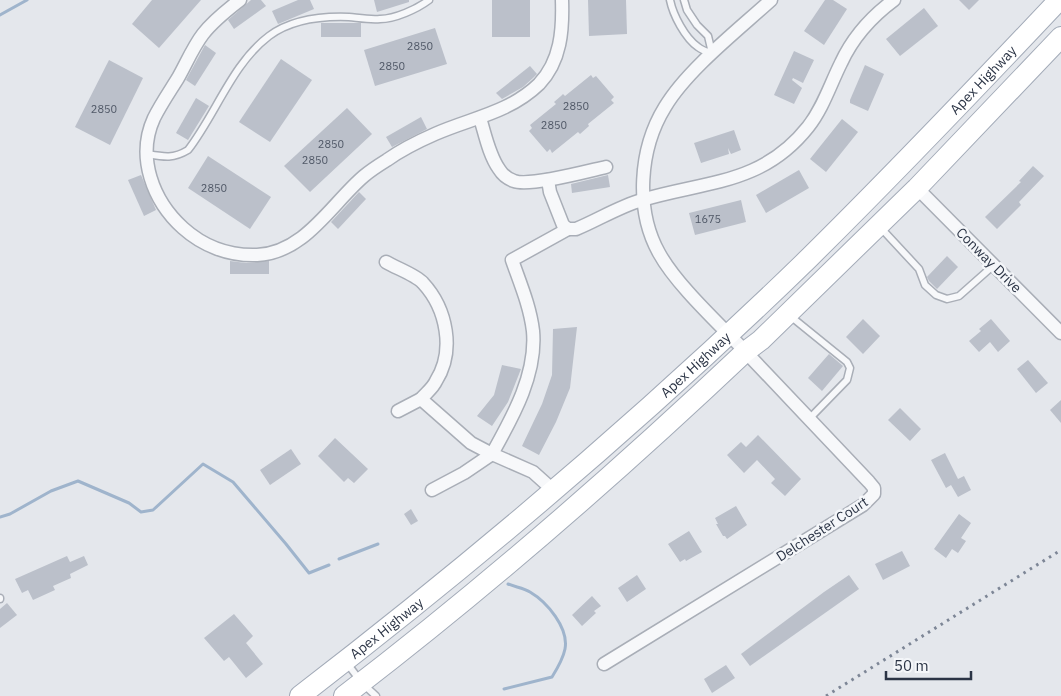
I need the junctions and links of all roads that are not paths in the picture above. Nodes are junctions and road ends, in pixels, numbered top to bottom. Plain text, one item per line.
1 (240, 0) edge
2 (429, 0) edge
3 (562, 0) edge
4 (670, 0) edge
5 (684, 0) edge
6 (771, 0) edge
7 (894, 0) edge
8 (1059, 0) edge
9 (1061, 38) edge
10 (712, 54) junction
11 (480, 118) junction
12 (147, 154) junction
13 (606, 167) dead end
14 (548, 180) junction
15 (918, 188) junction
16 (644, 199) junction
17 (879, 226) junction
18 (568, 229) junction
19 (386, 262) dead end
20 (995, 265) junction
21 (788, 315) junction
22 (1061, 333) edge
23 (728, 334) junction
24 (746, 352) junction
25 (421, 399) junction
26 (398, 411) dead end
27 (809, 419) junction
28 (492, 454) junction
29 (432, 490) dead end
30 (553, 490) junction
31 (345, 662) junction
32 (604, 664) dead end
33 (369, 689) edge
34 (300, 696) edge
35 (344, 696) edge

1 - 12 street
2 - 12 lane
3 - 11 street
4 - 10 lane
5 - 10 lane
6 - 10 street, Delchester Court
7 - 16 street
8 - 23 main road, Apex Highway
9 - 15 main road, Apex Highway
10 - 16 street, Delchester Court
11 - 12 street
11 - 14 street
13 - 14 street
14 - 18 street
15 - 17 main road, Apex Highway
15 - 20 street, Conway Drive
16 - 18 street
16 - 23 street, Delchester Court
17 - 20 lane
17 - 21 main road, Apex Highway
18 - 28 street
19 - 25 street
20 - 22 street, Conway Drive
21 - 24 main road, Apex Highway
21 - 27 lane
23 - 24 street, Delchester Court
23 - 30 main road, Apex Highway
24 - 27 street, Delchester Court
24 - 33 main road, Apex Highway
25 - 26 street
25 - 28 street
27 - 32 street, Delchester Court
28 - 29 street
28 - 30 street
30 - 31 main road, Apex Highway
31 - 33 lane
31 - 34 main road, Apex Highway
33 - 35 main road, Apex Highway

